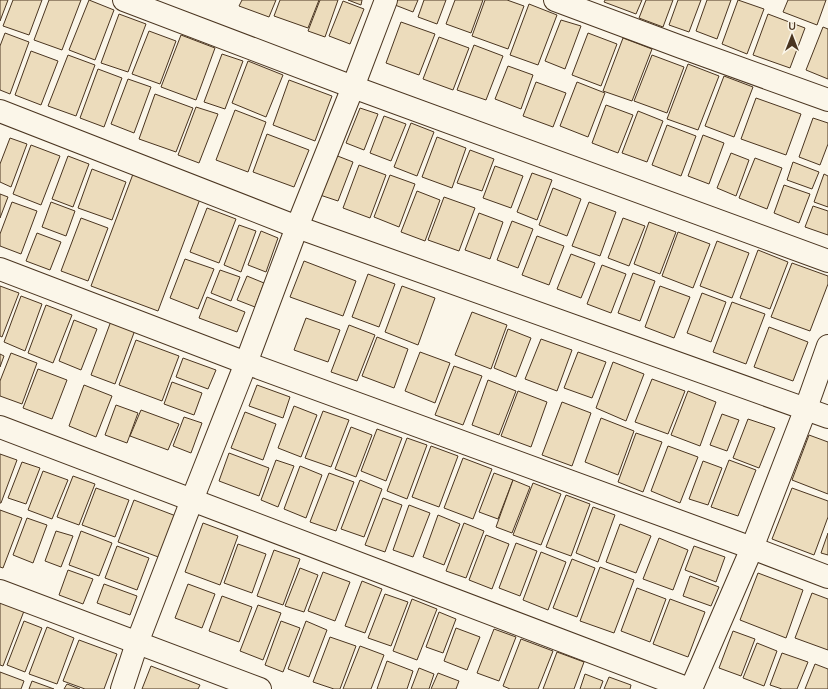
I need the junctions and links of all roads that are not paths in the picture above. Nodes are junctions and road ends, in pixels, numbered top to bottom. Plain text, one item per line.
1 (124, 0) edge
2 (386, 0) edge
3 (555, 0) edge
4 (353, 87) junction
5 (828, 100) edge
6 (0, 112) edge
7 (297, 227) junction
8 (828, 261) edge
9 (0, 269) edge
10 (828, 346) edge
11 (246, 363) junction
12 (806, 408) junction
13 (828, 417) edge
14 (0, 427) edge
15 (192, 500) junction
16 (752, 548) junction
17 (828, 577) edge
18 (0, 591) edge
19 (137, 643) junction
20 (122, 689) edge
21 (260, 689) edge
22 (690, 689) edge

1 - 4 street
2 - 4 street
3 - 5 street
4 - 7 street
4 - 8 street
6 - 7 street
7 - 11 street
7 - 12 street
9 - 11 street
10 - 12 street
11 - 15 street
11 - 16 street
12 - 13 street
12 - 16 street
14 - 15 street
15 - 19 street
15 - 22 street
16 - 17 street
16 - 22 street
18 - 19 street
19 - 20 street
19 - 21 street

